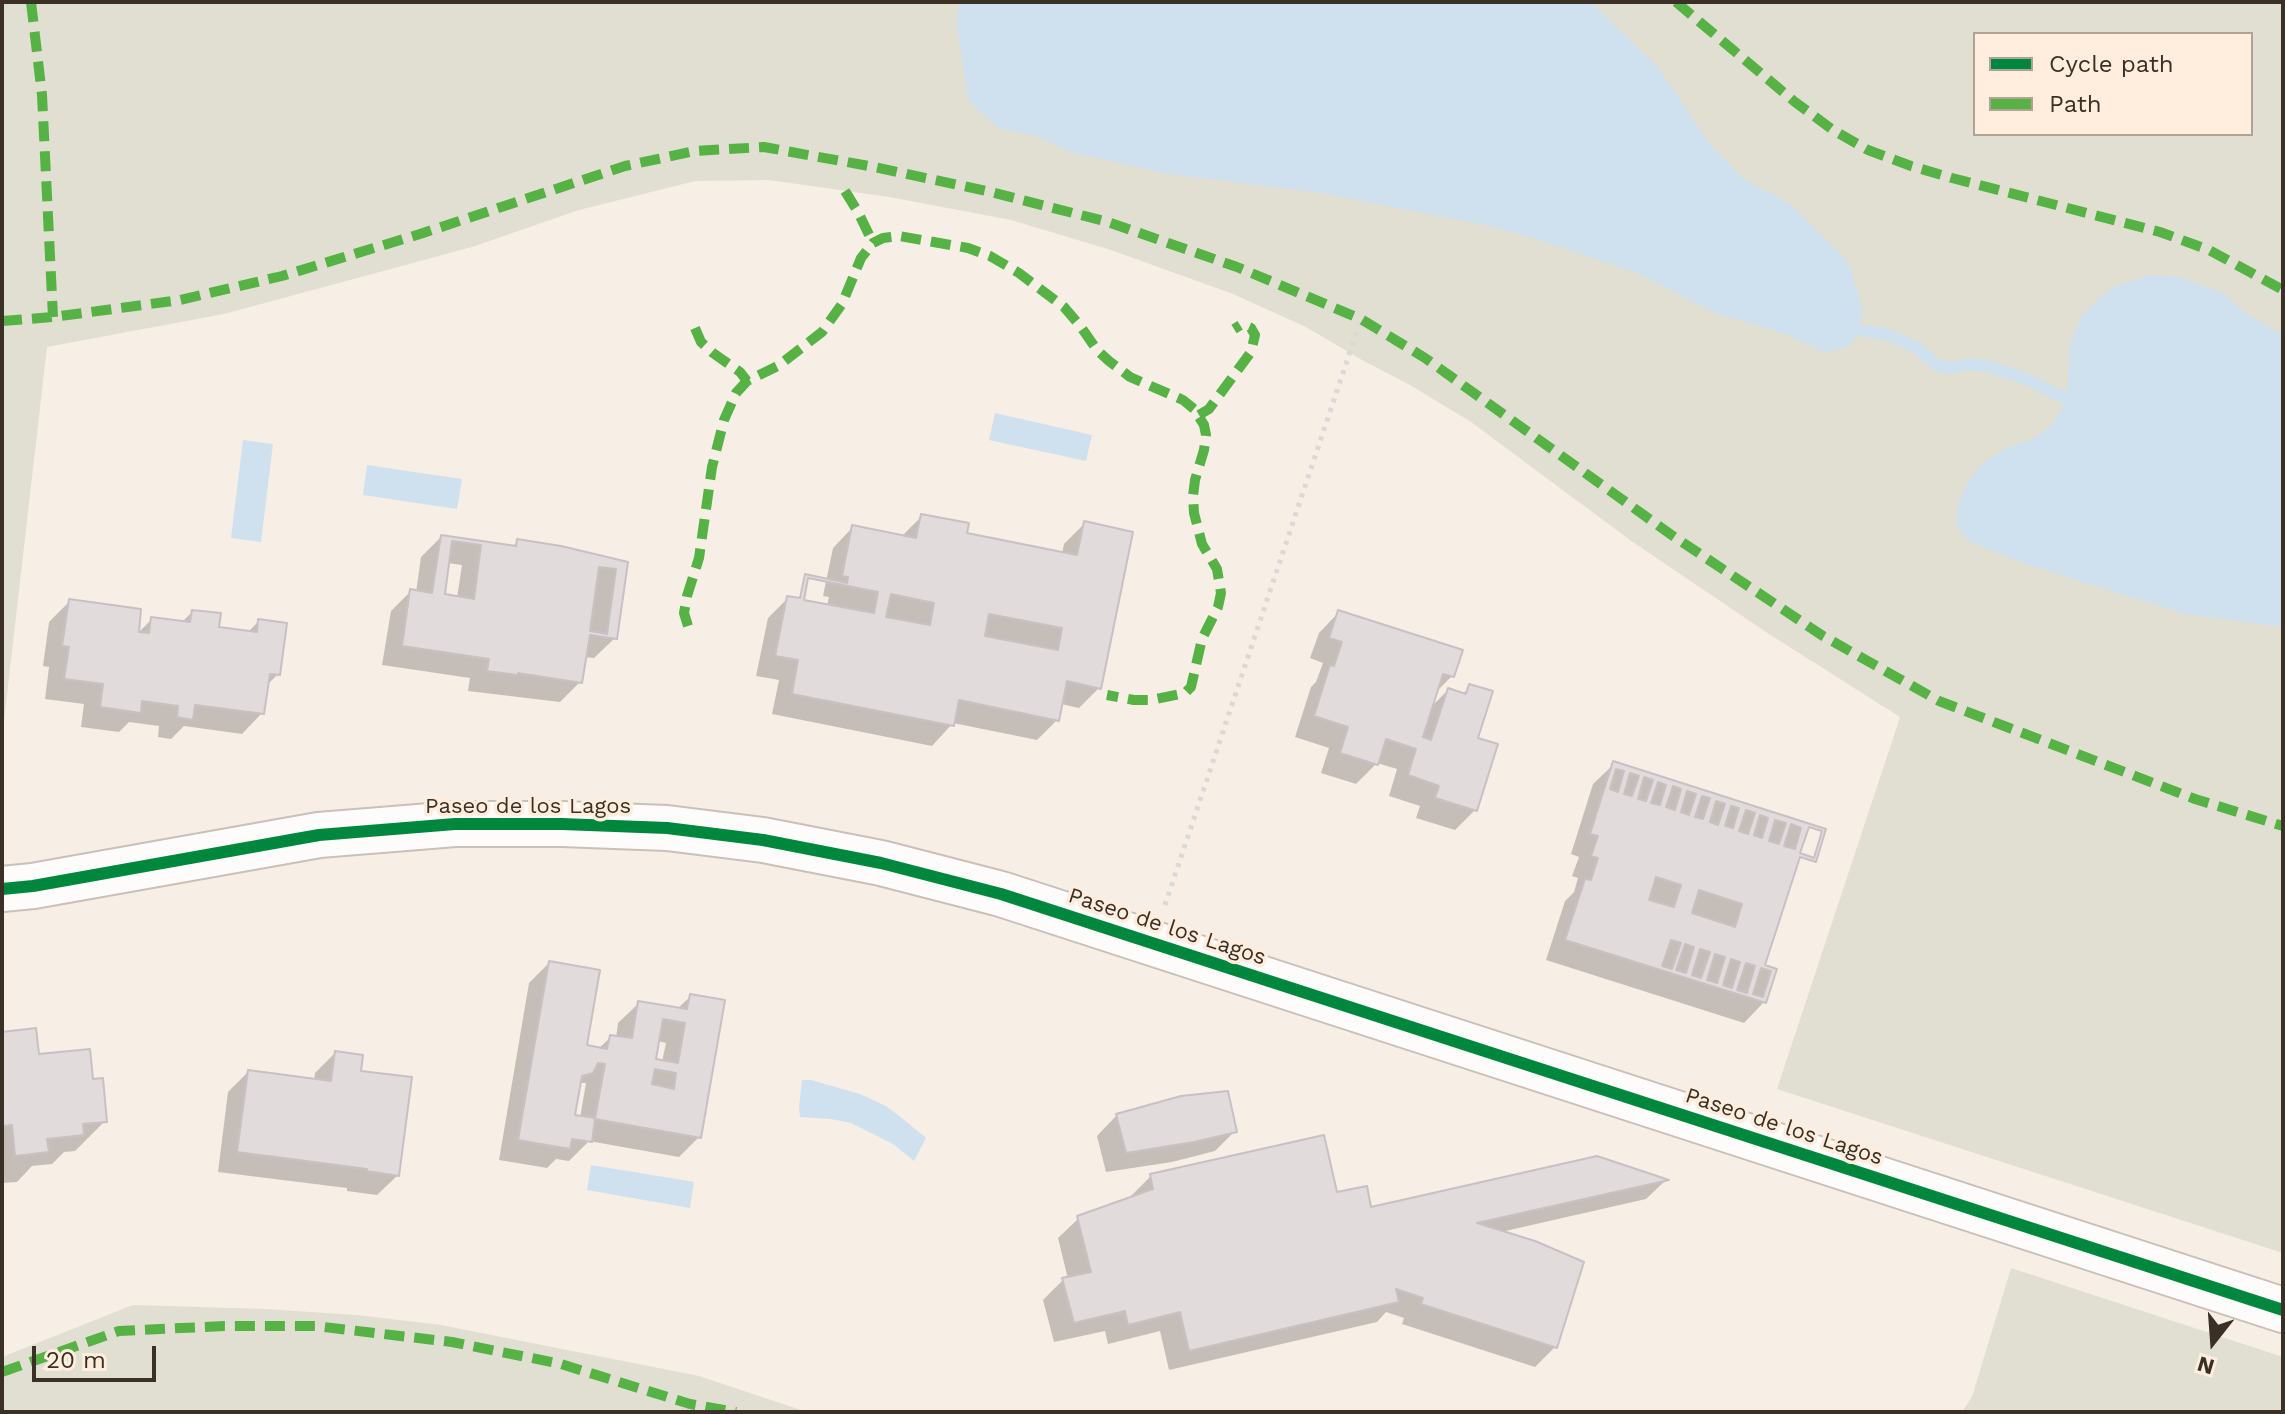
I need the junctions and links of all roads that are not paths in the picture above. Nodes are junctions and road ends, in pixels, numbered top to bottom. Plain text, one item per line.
1 (2, 889) edge
2 (2283, 1310) edge

1 - 2 street, Paseo de los Lagos

